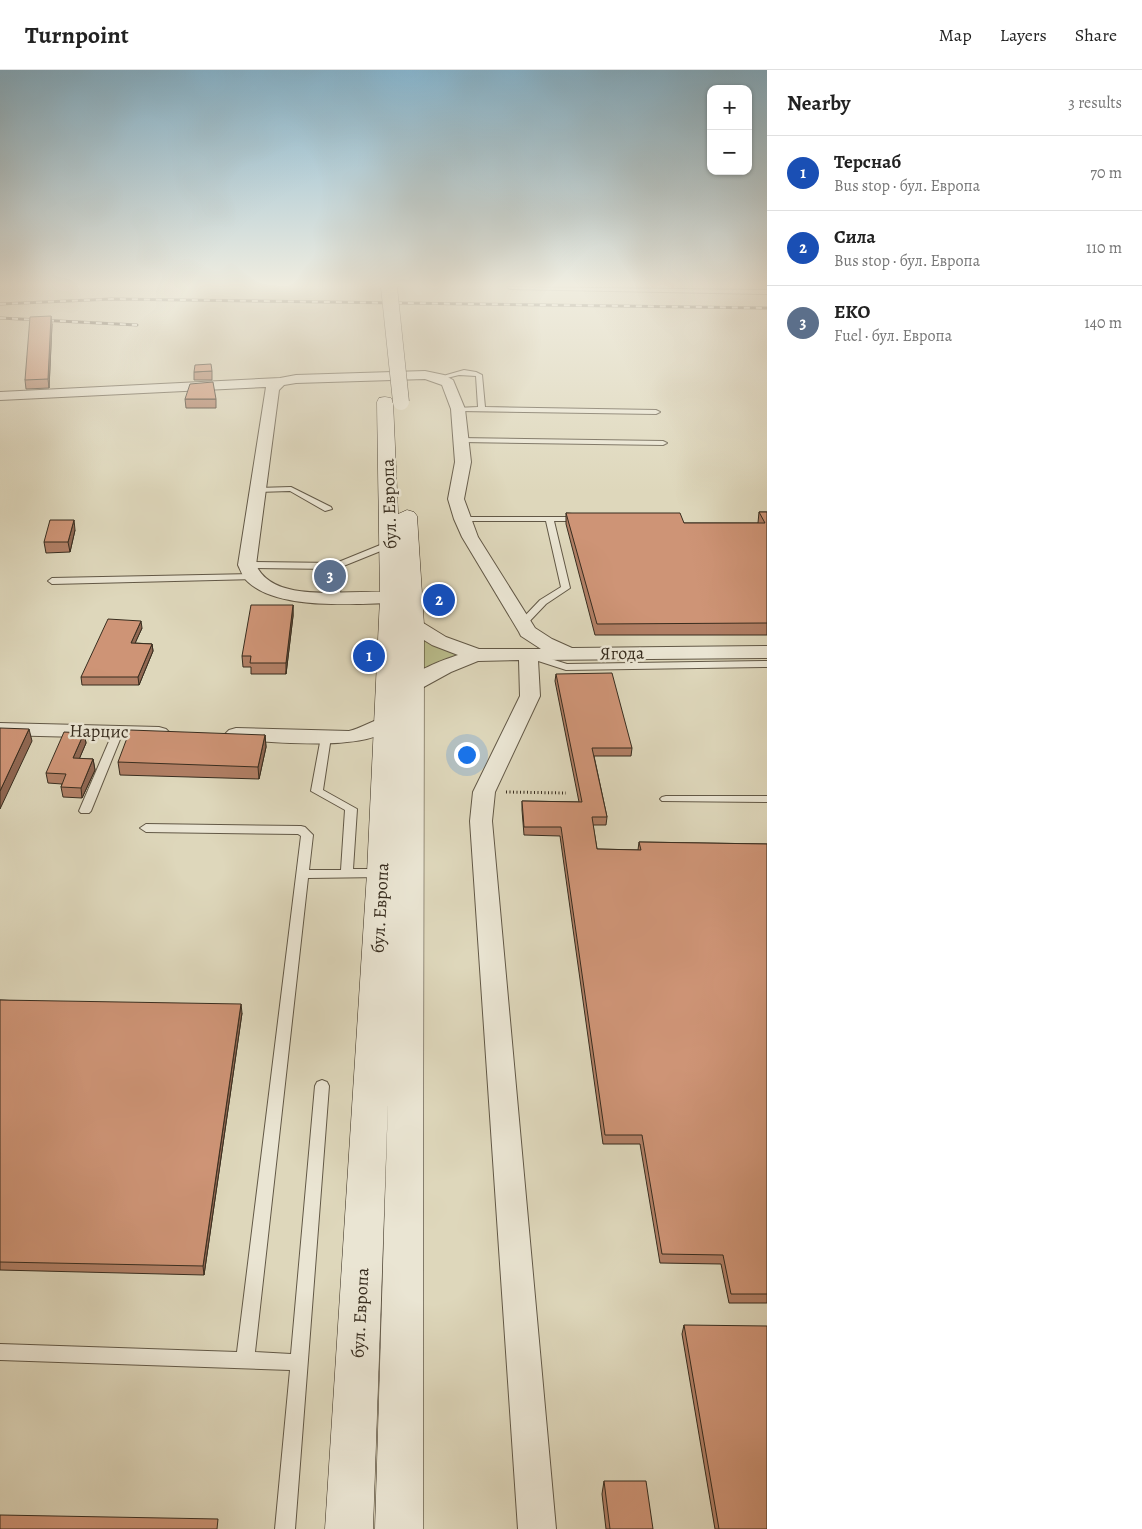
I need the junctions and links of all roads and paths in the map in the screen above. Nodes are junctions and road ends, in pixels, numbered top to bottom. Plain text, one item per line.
1 (386, 355) edge
2 (391, 355) edge
3 (439, 378) junction
4 (280, 382) junction
5 (0, 396) edge
6 (393, 402) junction
7 (458, 409) junction
8 (482, 410) junction
9 (656, 412) dead end
10 (461, 440) junction
11 (662, 443) dead end
12 (258, 490) junction
13 (328, 508) dead end
14 (549, 519) junction
15 (587, 519) edge
16 (462, 520) junction
17 (390, 544) junction
18 (337, 566) junction
19 (250, 571) junction
20 (52, 581) dead end
21 (335, 597) junction
22 (391, 598) junction
23 (413, 626) junction
24 (526, 637) junction
25 (767, 652) edge
26 (477, 655) junction
27 (767, 664) edge
28 (413, 685) junction
29 (0, 729) edge
30 (118, 732) junction
31 (177, 733) edge
32 (217, 734) edge
33 (326, 737) junction
34 (385, 738) junction
35 (484, 792) junction
36 (566, 793) dead end
37 (767, 798) edge
38 (666, 799) dead end
39 (85, 811) dead end
40 (146, 828) dead end
41 (382, 873) junction
42 (302, 874) junction
43 (347, 874) junction
44 (322, 1086) dead end
45 (0, 1352) edge
46 (246, 1360) junction
47 (299, 1362) junction
48 (286, 1529) edge
49 (348, 1529) edge
50 (399, 1529) edge
51 (537, 1529) edge

1 - 6 main road, бул. Европа
2 - 6 main road, бул. Европа, bridge
3 - 4 street
3 - 7 street
3 - 8 lane
4 - 5 street
4 - 12 street
6 - 17 main road, бул. Европа
6 - 23 main road, бул. Европа
7 - 8 lane
7 - 10 street
8 - 9 lane
10 - 11 lane
10 - 16 street
12 - 13 lane
12 - 19 street
14 - 15 lane
14 - 16 lane
14 - 24 lane
16 - 24 street
17 - 18 lane
17 - 22 main road, бул. Европа
18 - 19 lane
18 - 21 lane
19 - 20 lane
19 - 21 street
21 - 22 street
22 - 34 main road, бул. Европа
23 - 26 street
23 - 28 main road, бул. Европа
24 - 25 street, Ягода
24 - 26 street, Ягода
24 - 27 lane
24 - 35 street
26 - 28 street
28 - 50 main road, бул. Европа
29 - 30 street, Нарцис
30 - 31 street, Нарцис
30 - 39 lane
32 - 33 street
33 - 34 street
33 - 43 lane
34 - 41 main road, бул. Европа
35 - 36 path
35 - 51 street
37 - 38 lane
40 - 42 lane
41 - 43 lane
41 - 49 main road, бул. Европа
42 - 43 lane
42 - 46 lane
44 - 47 lane
45 - 46 lane
46 - 47 lane
47 - 48 lane

